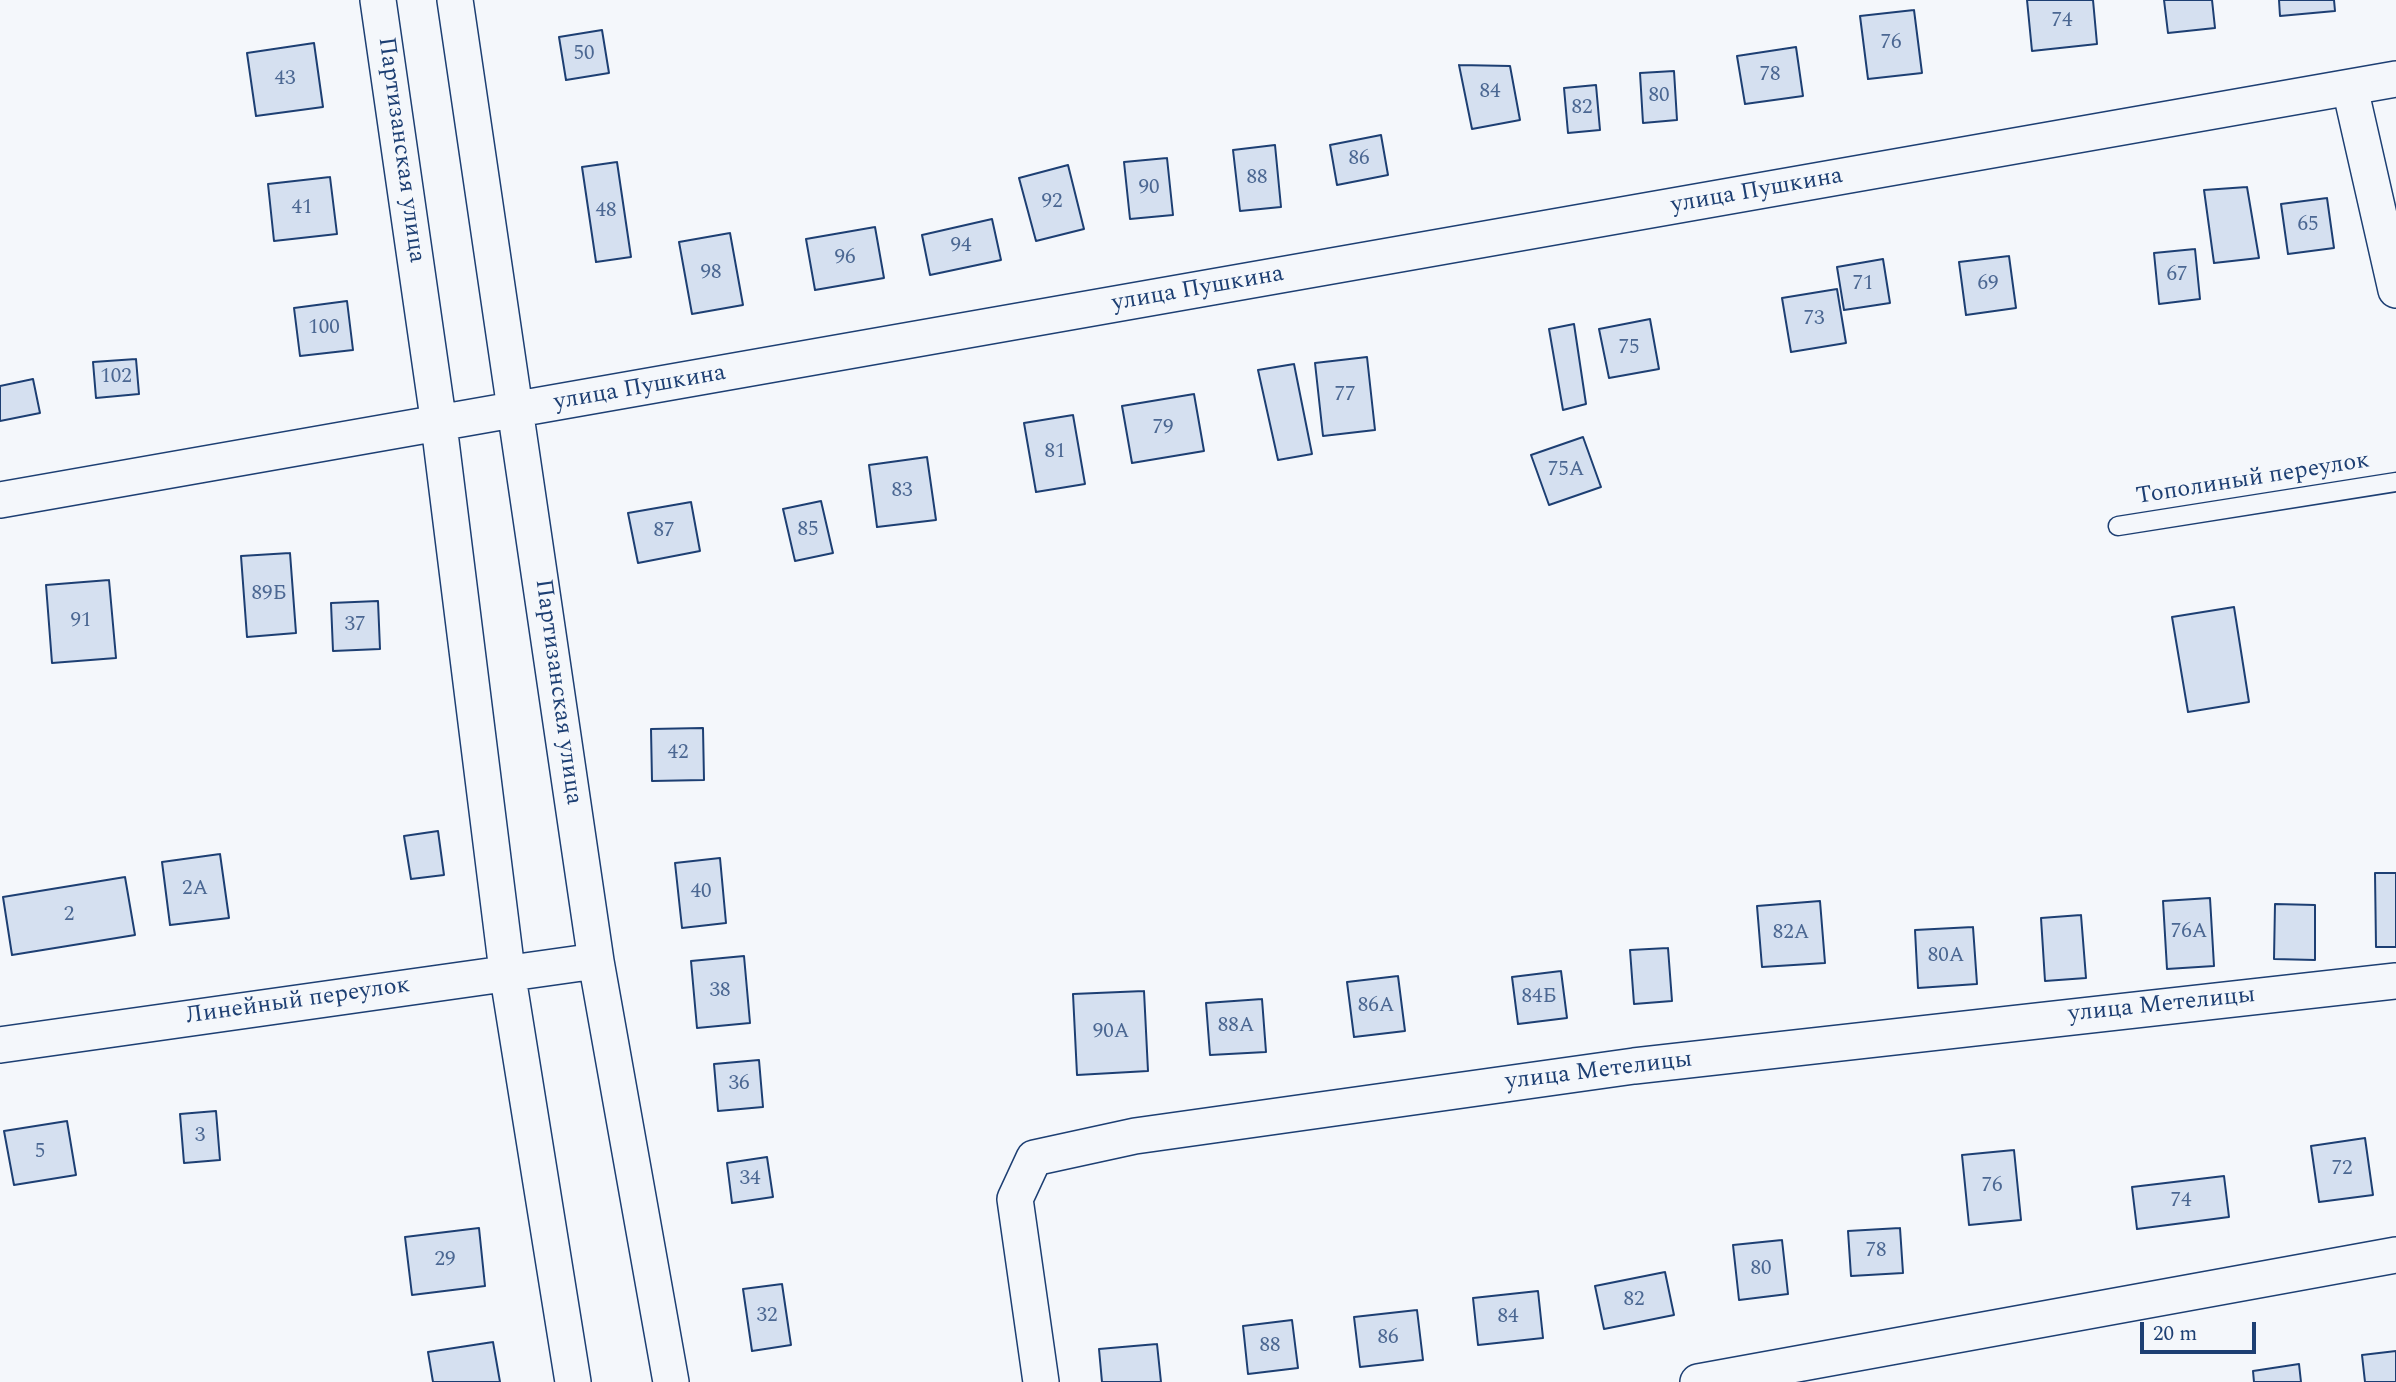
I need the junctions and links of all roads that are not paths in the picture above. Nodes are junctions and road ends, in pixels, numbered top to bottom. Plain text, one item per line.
1 (378, 0) edge
2 (455, 0) edge
3 (2396, 79) edge
4 (2350, 88) junction
5 (2396, 290) edge
6 (516, 410) junction
7 (439, 425) junction
8 (2396, 482) edge
9 (0, 500) edge
10 (2118, 526) dead end
11 (596, 961) junction
12 (507, 971) junction
13 (2396, 981) edge
14 (0, 1045) edge
15 (2396, 1255) edge
16 (573, 1382) edge
17 (671, 1382) edge
18 (1041, 1382) edge
19 (1698, 1382) edge

1 - 7 street, Партизанская улица
2 - 6 street, Партизанская улица
3 - 4 street, улица Пушкина
4 - 5 street
4 - 6 street, улица Пушкина
6 - 7 street, улица Пушкина
6 - 11 street, Партизанская улица
7 - 9 street, улица Пушкина
7 - 12 street, Партизанская улица
8 - 10 lane, Тополиный переулок
11 - 12 street, Линейный переулок
11 - 17 street, Партизанская улица
12 - 14 street, Линейный переулок
12 - 16 street, Партизанская улица
13 - 18 street, улица Метелицы
15 - 19 street

